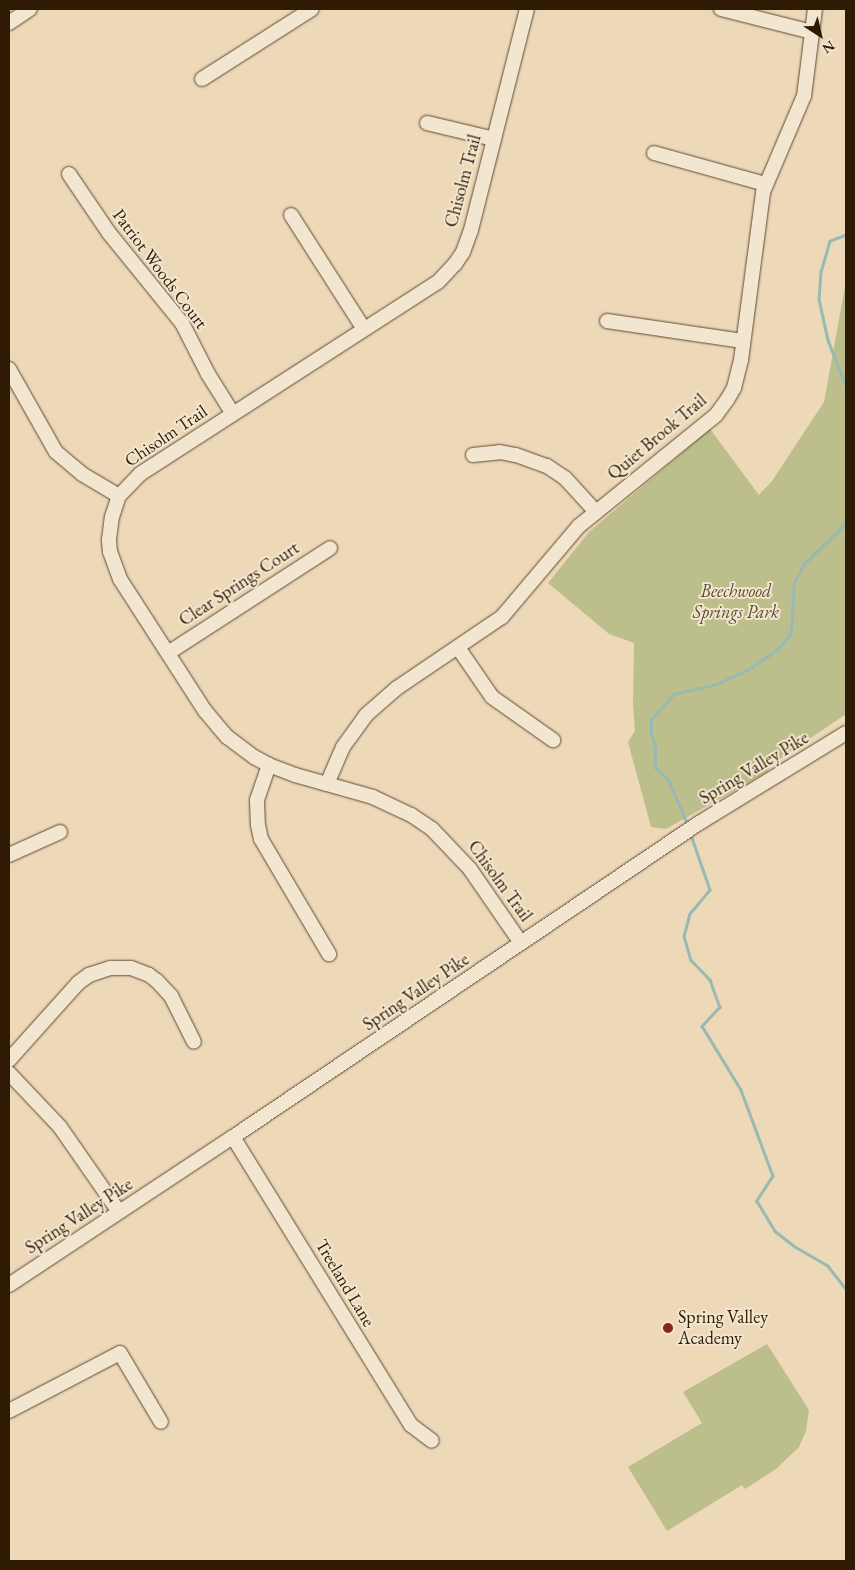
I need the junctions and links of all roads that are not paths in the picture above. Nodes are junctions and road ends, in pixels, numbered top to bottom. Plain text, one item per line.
1 (30, 9) edge
2 (312, 9) edge
3 (527, 9) edge
4 (721, 9) edge
5 (815, 9) edge
6 (9, 22) edge
7 (812, 32) junction
8 (202, 79) dead end
9 (427, 123) dead end
10 (494, 138) junction
11 (654, 153) dead end
12 (70, 174) dead end
13 (765, 184) junction
14 (291, 215) dead end
15 (607, 321) dead end
16 (364, 329) junction
17 (743, 341) junction
18 (9, 369) edge
19 (233, 414) junction
20 (473, 454) dead end
21 (119, 496) junction
22 (596, 512) junction
23 (330, 548) dead end
24 (459, 649) junction
25 (168, 653) junction
26 (846, 733) edge
27 (553, 740) dead end
28 (269, 765) junction
29 (327, 784) junction
30 (60, 832) dead end
31 (9, 855) edge
32 (521, 943) junction
33 (329, 954) dead end
34 (194, 1042) dead end
35 (9, 1060) edge
36 (9, 1073) edge
37 (233, 1137) junction
38 (119, 1212) junction
39 (9, 1285) edge
40 (9, 1411) edge
41 (161, 1422) dead end
42 (432, 1441) dead end

1 - 6 street
2 - 8 street
3 - 10 street, Chisolm Trail
4 - 7 street
5 - 7 street, Quiet Brook Trail
7 - 13 street, Quiet Brook Trail
9 - 10 street
10 - 16 street, Chisolm Trail
11 - 13 street
12 - 19 street, Patriot Woods Court
13 - 17 street, Quiet Brook Trail
14 - 16 street
15 - 17 street
16 - 19 street, Chisolm Trail
17 - 22 street, Quiet Brook Trail
18 - 21 street
19 - 21 street, Chisolm Trail
20 - 22 street
21 - 25 street, Chisolm Trail
22 - 24 street, Quiet Brook Trail
23 - 25 street, Clear Springs Court
24 - 27 street
24 - 29 street, Quiet Brook Trail
25 - 28 street, Chisolm Trail
26 - 32 street, Spring Valley Pike
28 - 29 street, Chisolm Trail
28 - 33 street
29 - 32 street, Chisolm Trail
30 - 31 street
32 - 37 street, Spring Valley Pike
34 - 35 street
36 - 38 street
37 - 38 street, Spring Valley Pike
37 - 42 street, Treeland Lane
38 - 39 street, Spring Valley Pike
40 - 41 street

